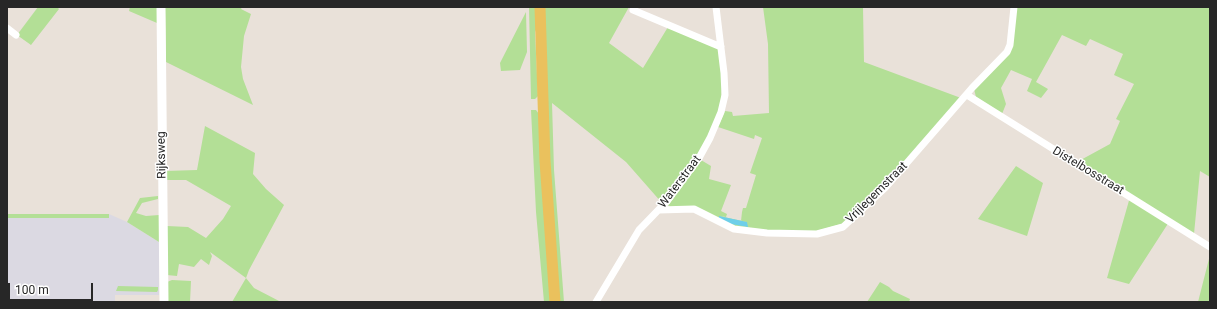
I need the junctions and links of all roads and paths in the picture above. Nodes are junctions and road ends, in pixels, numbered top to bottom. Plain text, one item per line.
1 (161, 7) edge
2 (540, 7) edge
3 (716, 7) edge
4 (1014, 7) edge
5 (634, 10) dead end
6 (7, 28) edge
7 (16, 35) dead end
8 (721, 47) junction
9 (966, 95) junction
10 (659, 210) junction
11 (1210, 247) edge
12 (164, 302) edge
13 (555, 302) edge
14 (596, 302) edge

1 - 12 main road, Rijksweg
2 - 13 main road
3 - 8 street, Waterstraat
4 - 9 street, Vrijlegemstraat
5 - 8 street
6 - 7 street
8 - 10 street, Waterstraat
9 - 10 street, Vrijlegemstraat
9 - 11 street, Distelbosstraat
10 - 14 street, Waterstraat

